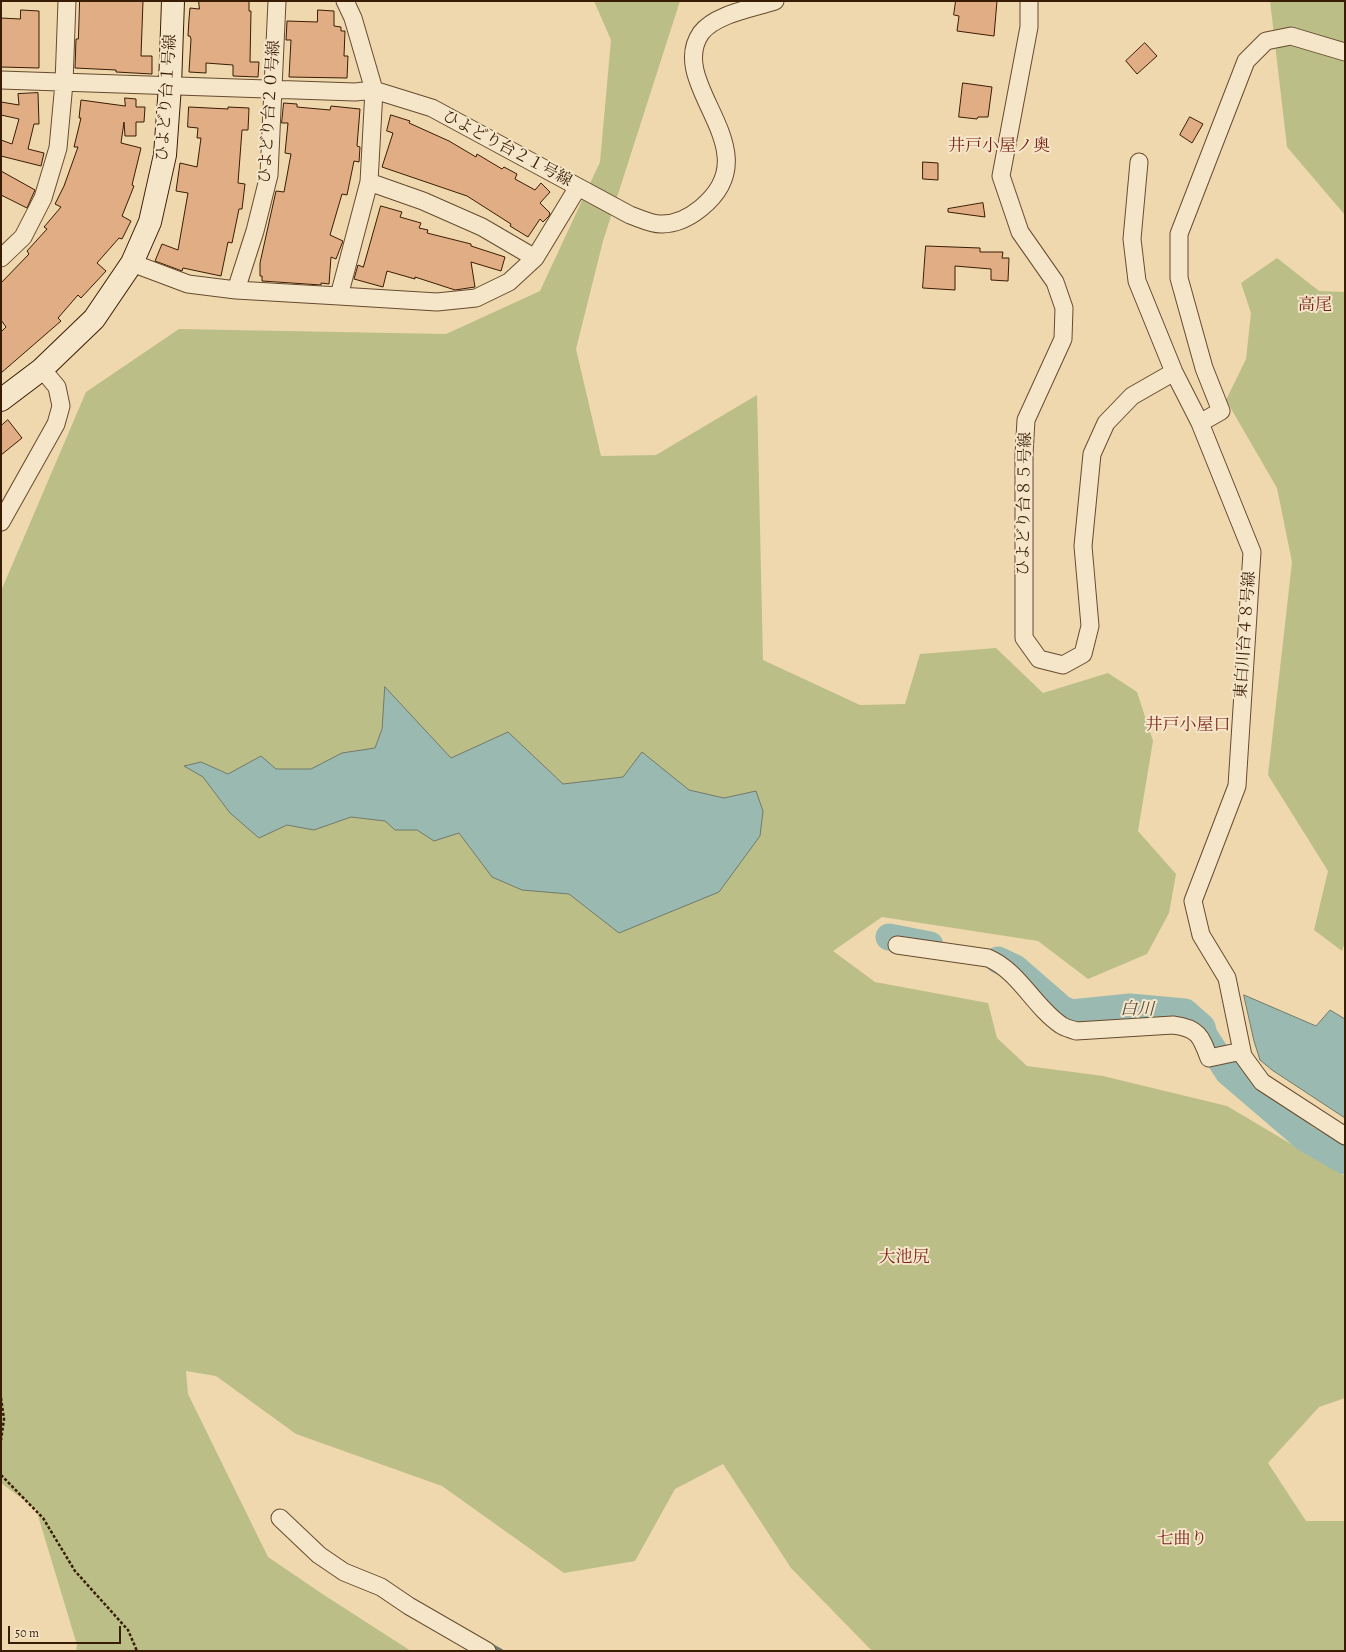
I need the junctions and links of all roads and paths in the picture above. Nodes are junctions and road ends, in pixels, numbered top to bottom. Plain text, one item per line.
1 (67, 1) edge
2 (173, 1) edge
3 (277, 1) edge
4 (345, 1) edge
5 (776, 1) edge
6 (1030, 1) edge
7 (1345, 52) edge
8 (1, 80) edge
9 (64, 84) junction
10 (170, 86) junction
11 (273, 88) junction
12 (374, 90) junction
13 (1139, 162) dead end
14 (369, 182) junction
15 (578, 186) junction
16 (1, 258) edge
17 (535, 258) junction
18 (132, 263) junction
19 (236, 290) junction
20 (339, 296) junction
21 (42, 369) junction
22 (1174, 372) junction
23 (1, 400) edge
24 (1200, 423) junction
25 (1, 522) edge
26 (898, 945) dead end
27 (1242, 1051) junction
28 (1345, 1136) edge
29 (1, 1398) edge
30 (1, 1440) edge
31 (1, 1475) edge
32 (280, 1518) dead end
33 (137, 1651) edge
34 (487, 1651) edge

1 - 9 street
2 - 10 street, ひよどり台１号線
3 - 11 street, ひよどり台２０号線
4 - 12 street
5 - 15 street
6 - 22 street, ひよどり台８５号線
7 - 24 street
8 - 9 street, ひよどり台２１号線
9 - 10 street, ひよどり台２１号線
9 - 16 street
10 - 11 street, ひよどり台２１号線
10 - 18 street, ひよどり台１号線
11 - 12 street, ひよどり台２１号線
11 - 19 street, ひよどり台２０号線
12 - 14 street
12 - 15 street, ひよどり台２１号線
13 - 22 street, 東白川台４８号線
14 - 17 street
14 - 20 street
15 - 17 street, ひよどり台２１号線
17 - 20 street, ひよどり台２１号線
18 - 19 street, ひよどり台２１号線
18 - 21 street, ひよどり台１号線
19 - 20 street, ひよどり台２１号線
21 - 23 street, ひよどり台１号線
21 - 25 street
22 - 24 street, 東白川台４８号線
24 - 27 street, 東白川台４８号線
26 - 27 street
27 - 28 street, 東白川台４８号線
29 - 30 path
31 - 33 path
32 - 34 street

